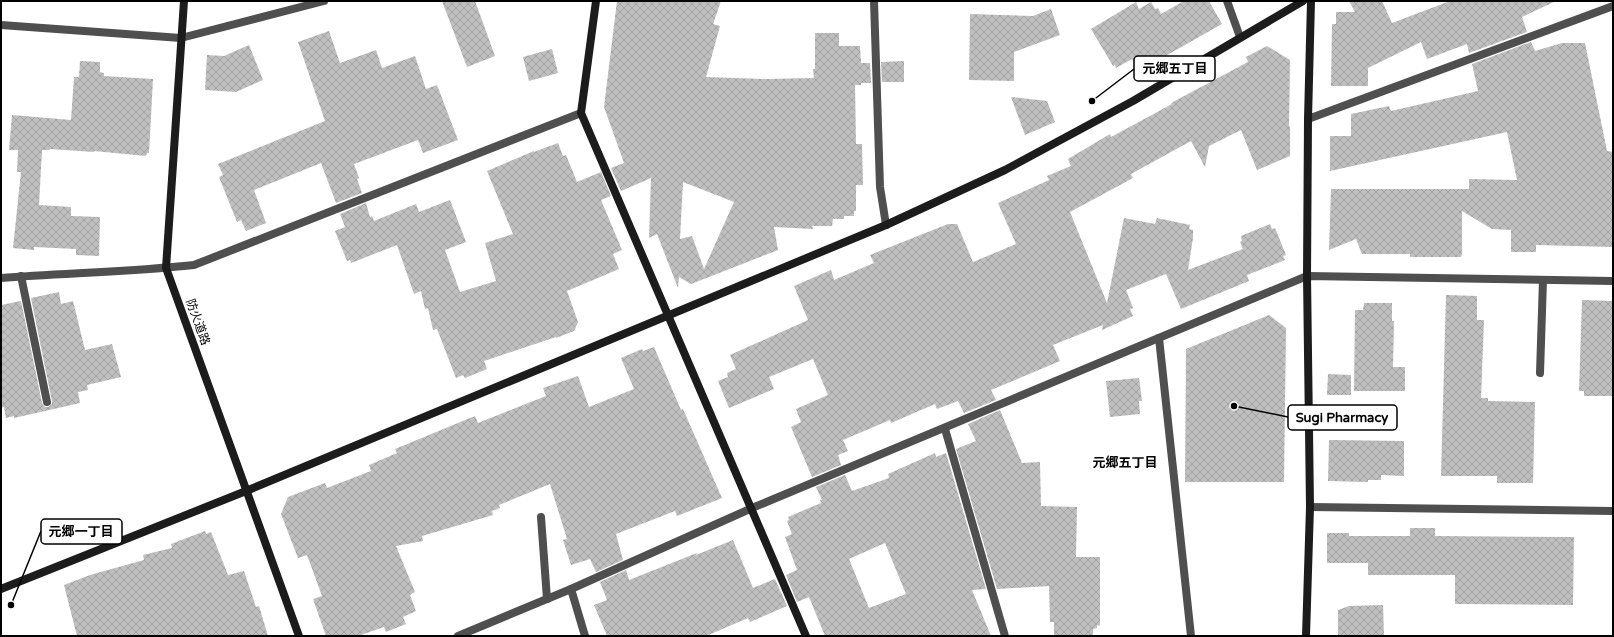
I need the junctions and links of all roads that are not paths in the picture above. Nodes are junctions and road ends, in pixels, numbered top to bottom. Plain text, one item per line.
1 (184, 1) edge
2 (324, 1) edge
3 (596, 1) edge
4 (874, 1) edge
5 (1227, 1) edge
6 (1302, 1) edge
7 (1311, 1) edge
8 (1613, 6) edge
9 (1, 25) edge
10 (1240, 37) junction
11 (181, 38) junction
12 (581, 113) junction
13 (1308, 119) junction
14 (886, 225) junction
15 (166, 268) junction
16 (21, 276) junction
17 (1307, 276) junction
18 (1, 278) edge
19 (1543, 280) junction
20 (1613, 281) edge
21 (669, 316) junction
22 (1159, 338) junction
23 (1540, 374) dead end
24 (47, 402) dead end
25 (944, 429) junction
26 (246, 491) junction
27 (1310, 507) junction
28 (752, 508) junction
29 (1613, 511) edge
30 (541, 517) dead end
31 (1, 589) edge
32 (571, 589) junction
33 (547, 599) junction
34 (299, 636) edge
35 (458, 636) edge
36 (585, 636) edge
37 (806, 636) edge
38 (1005, 636) edge
39 (1191, 636) edge
40 (1306, 636) edge

1 - 11 street, 防火道路
2 - 11 street
3 - 12 street
4 - 14 street
5 - 10 street
6 - 10 street
7 - 13 street
8 - 13 street
9 - 11 street
10 - 14 street
11 - 15 street, 防火道路
12 - 15 street
12 - 21 street
13 - 17 street
14 - 21 street
15 - 16 street
15 - 26 street, 防火道路
16 - 18 street
16 - 24 street
17 - 19 street
17 - 22 street
17 - 27 street
19 - 20 street
19 - 23 street
21 - 26 street
21 - 28 street
22 - 25 street
22 - 39 street
25 - 28 street
25 - 38 street
26 - 31 street
26 - 34 street, 防火道路
27 - 29 street
27 - 40 street
28 - 32 street
28 - 37 street
30 - 33 street
32 - 33 street
32 - 36 street
33 - 35 street

